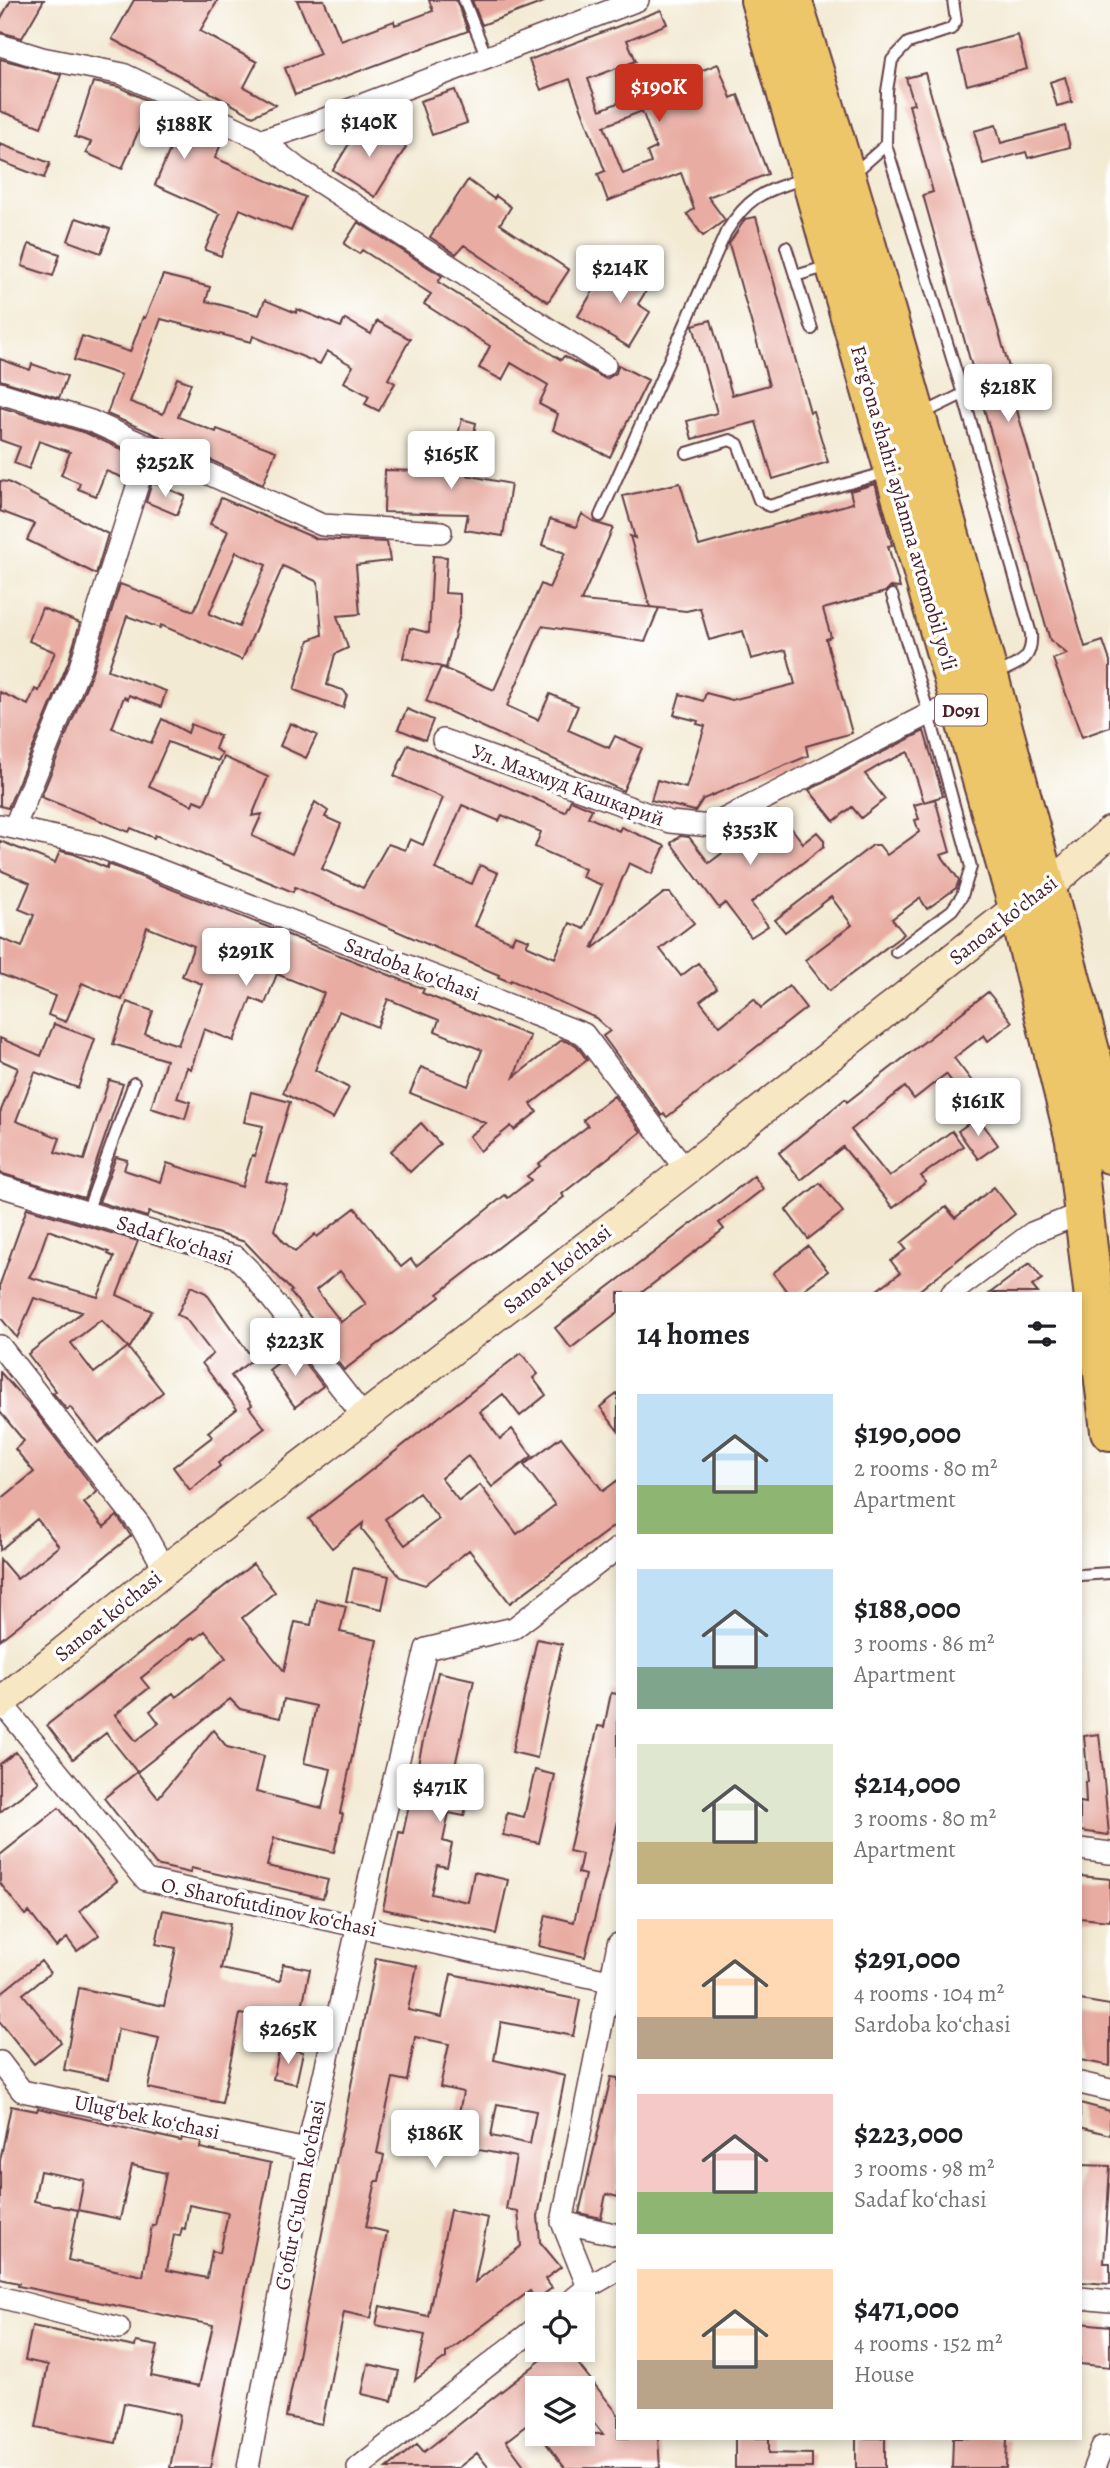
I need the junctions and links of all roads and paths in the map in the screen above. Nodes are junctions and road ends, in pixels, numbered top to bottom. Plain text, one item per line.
1 (464, 0) edge
2 (638, 0) edge
3 (760, 0) edge
4 (792, 0) edge
5 (953, 0) edge
6 (0, 45) edge
7 (486, 58) junction
8 (262, 140) junction
9 (886, 145) junction
10 (810, 176) junction
11 (848, 178) junction
12 (786, 247) dead end
13 (835, 264) junction
14 (795, 276) junction
15 (812, 329) dead end
16 (605, 365) dead end
17 (0, 393) edge
18 (963, 394) junction
19 (916, 417) junction
20 (150, 446) junction
21 (687, 453) dead end
22 (893, 471) junction
23 (600, 516) dead end
24 (442, 532) dead end
25 (892, 595) dead end
26 (991, 677) junction
27 (944, 709) junction
28 (443, 740) dead end
29 (7, 826) edge
30 (1110, 832) edge
31 (1032, 898) junction
32 (896, 952) dead end
33 (134, 1083) dead end
34 (1108, 1111) edge
35 (1110, 1154) edge
36 (686, 1170) junction
37 (0, 1186) edge
38 (88, 1212) junction
39 (1084, 1212) junction
40 (953, 1292) edge
41 (0, 1346) edge
42 (364, 1417) junction
43 (1110, 1431) edge
44 (616, 1551) edge
45 (165, 1570) junction
46 (1110, 1573) edge
47 (1082, 1575) edge
48 (0, 1702) edge
49 (1082, 1849) edge
50 (1110, 1853) edge
51 (358, 1925) junction
52 (616, 1963) edge
53 (614, 1982) edge
54 (0, 2062) edge
55 (1082, 2083) edge
56 (1110, 2090) edge
57 (307, 2150) junction
58 (562, 2222) junction
59 (616, 2235) edge
60 (616, 2271) edge
61 (588, 2287) junction
62 (582, 2292) edge
63 (0, 2297) edge
64 (1082, 2298) edge
65 (1110, 2301) edge
66 (119, 2328) dead end
67 (525, 2336) edge
68 (1110, 2446) edge
69 (248, 2468) edge
70 (358, 2468) edge
71 (1094, 2468) edge

1 - 7 lane
2 - 7 street
3 - 10 highway, Fargʻona shahri aylanma avtomobil yoʻli / D091
4 - 11 highway, Fargʻona shahri aylanma avtomobil yoʻli / D091
5 - 9 lane
6 - 8 street
7 - 8 street
8 - 16 street
9 - 11 lane
9 - 18 lane
10 - 13 highway, Fargʻona shahri aylanma avtomobil yoʻli / D091
10 - 23 lane
11 - 19 highway, Fargʻona shahri aylanma avtomobil yoʻli / D091
12 - 14 lane
13 - 14 lane
13 - 22 highway, Fargʻona shahri aylanma avtomobil yoʻli / D091
14 - 15 lane
17 - 20 street
18 - 19 lane
18 - 26 lane
19 - 26 highway, Fargʻona shahri aylanma avtomobil yoʻli / D091
20 - 24 street
20 - 29 street
21 - 22 lane
22 - 27 highway, Fargʻona shahri aylanma avtomobil yoʻli / D091
25 - 27 lane
26 - 31 highway, Fargʻona shahri aylanma avtomobil yoʻli / D091
27 - 28 street, Ул. Махмуд Кашкарий
27 - 31 highway, Fargʻona shahri aylanma avtomobil yoʻli / D091
27 - 32 lane
29 - 36 street, Sardoba koʻchasi
30 - 31 main road, Sanoat ko'chasi
31 - 34 highway, Fargʻona shahri aylanma avtomobil yoʻli / D091
31 - 36 main road, Sanoat ko'chasi
31 - 39 highway, Fargʻona shahri aylanma avtomobil yoʻli / D091
33 - 38 lane
34 - 35 highway, Fargʻona shahri aylanma avtomobil yoʻli / D091
36 - 42 main road, Sanoat ko'chasi
37 - 38 street, Sadaf koʻchasi
38 - 42 street, Sadaf koʻchasi
39 - 40 street
39 - 43 highway, Fargʻona shahri aylanma avtomobil yoʻli / D091
41 - 45 street
42 - 45 main road, Sanoat ko'chasi
44 - 51 street, Gʻofur Gʻulom koʻchasi
45 - 48 main road, Sanoat ko'chasi
46 - 47 lane
48 - 51 street, O. Sharofutdinov koʻchasi
49 - 50 street
51 - 53 street, O. Sharofutdinov koʻchasi
51 - 57 street, Gʻofur Gʻulom koʻchasi
52 - 53 street
53 - 58 street
54 - 57 street, Ulugʻbek koʻchasi
55 - 56 street
57 - 69 street, Gʻofur Gʻulom koʻchasi
58 - 59 street
58 - 61 street
60 - 61 street
61 - 62 street
63 - 66 street
64 - 65 street
67 - 70 street
68 - 71 street

